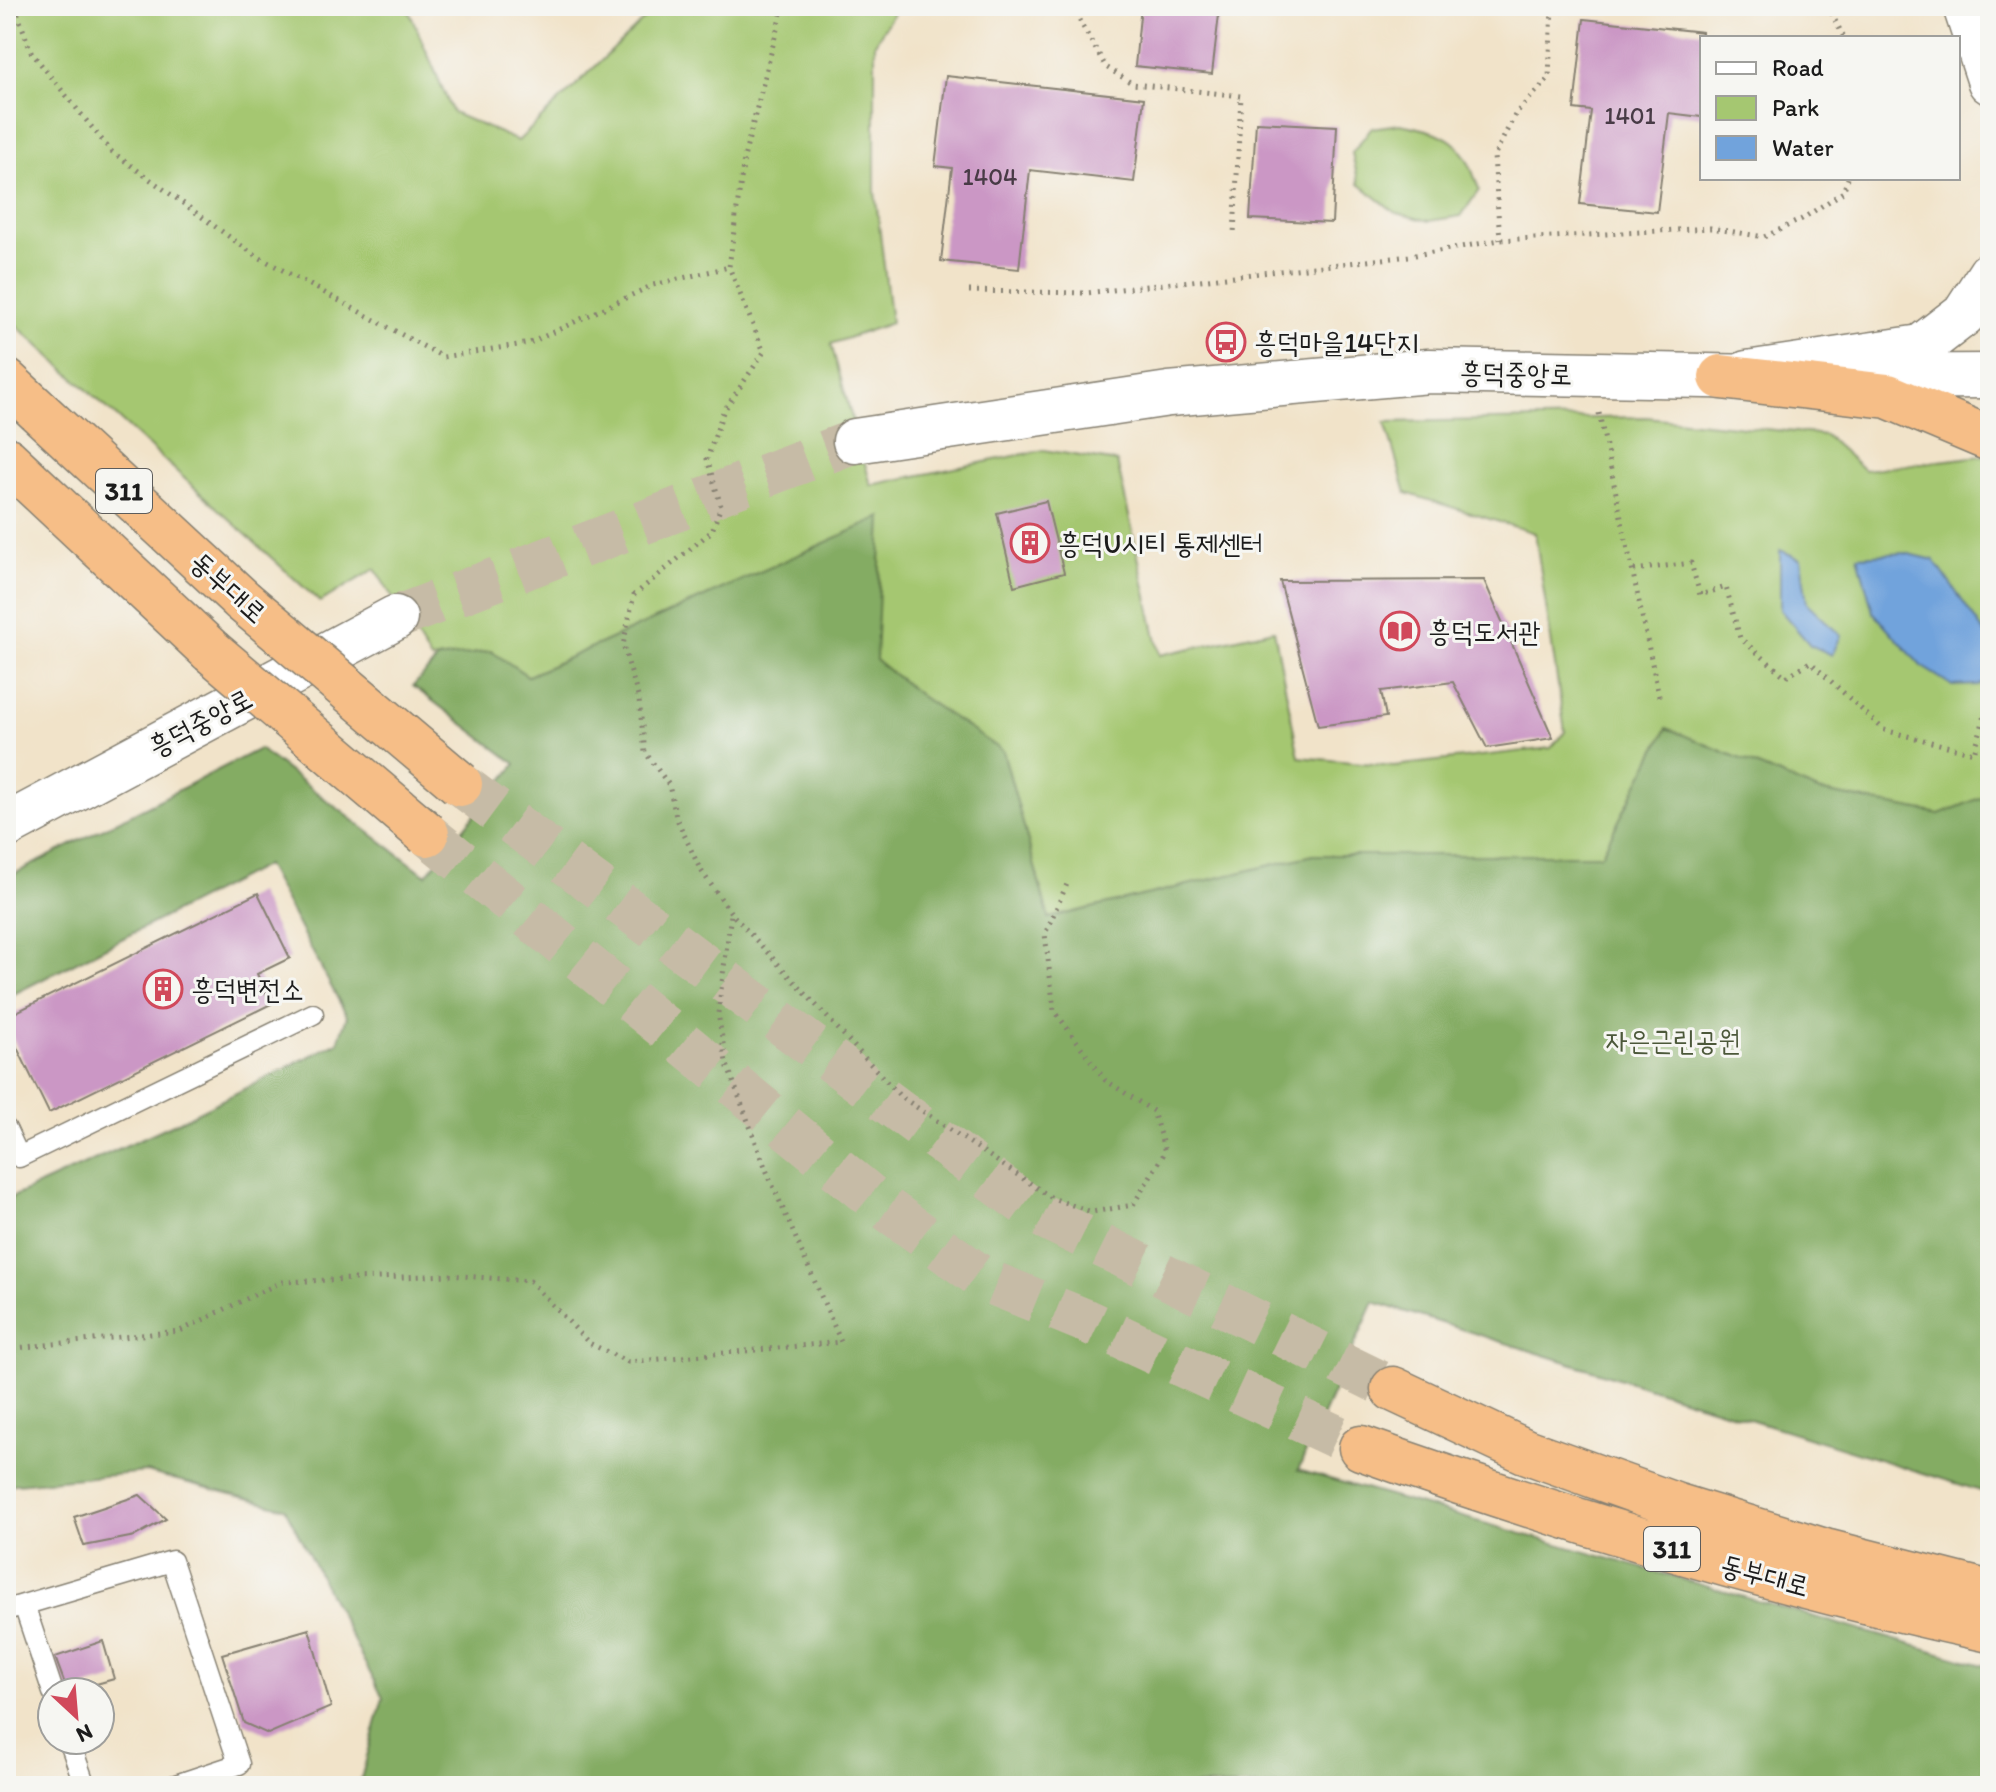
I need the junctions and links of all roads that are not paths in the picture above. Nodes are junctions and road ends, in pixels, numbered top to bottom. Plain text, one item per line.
1 (1965, 6) edge
2 (1990, 82) edge
3 (1990, 274) edge
4 (1990, 376) edge
5 (1721, 377) junction
6 (6, 381) edge
7 (1990, 439) edge
8 (855, 441) tunnel mouth
9 (6, 459) edge
10 (395, 618) tunnel mouth
11 (460, 784) tunnel mouth
12 (6, 826) edge
13 (427, 834) tunnel mouth
14 (313, 1014) dead end
15 (6, 1129) edge
16 (1393, 1389) tunnel mouth
17 (1361, 1448) tunnel mouth
18 (1990, 1593) edge
19 (15, 1607) edge
20 (1990, 1630) edge
21 (46, 1676) edge
22 (75, 1756) edge
23 (85, 1786) edge
24 (173, 1786) edge

1 - 2 street
3 - 5 street
4 - 5 street, 흥덕중앙로
5 - 7 highway
5 - 8 street, 흥덕중앙로
6 - 11 highway, 동부대로 / 311, bridge
9 - 13 highway, 동부대로 / 311, bridge
10 - 12 street, 흥덕중앙로
14 - 15 lane
16 - 18 highway, 동부대로 / 311
17 - 20 highway, 동부대로 / 311
19 - 21 lane
19 - 24 lane
22 - 23 lane

